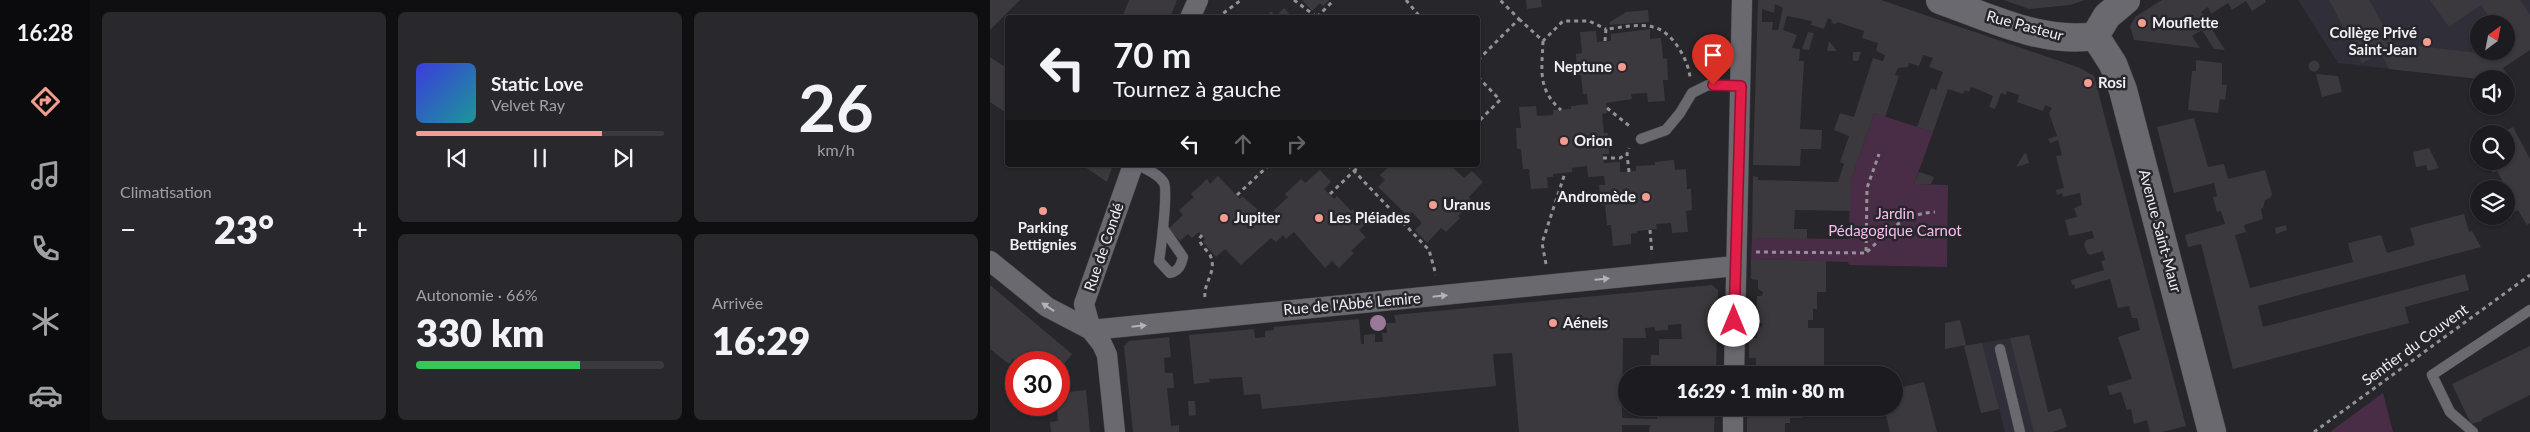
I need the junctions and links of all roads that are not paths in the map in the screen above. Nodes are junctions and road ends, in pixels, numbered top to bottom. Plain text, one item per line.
1 (1198, 0) edge
2 (1742, 0) edge
3 (1940, 0) edge
4 (2126, 0) edge
5 (1191, 15) edge
6 (2095, 36) junction
7 (1741, 86) junction
8 (1641, 139) dead end
9 (1132, 167) edge
10 (1142, 167) edge
11 (1163, 228) dead end
12 (1735, 259) junction
13 (990, 261) edge
14 (2530, 310) edge
15 (1091, 330) junction
16 (2000, 349) dead end
17 (1734, 366) edge
18 (1733, 416) edge
19 (1115, 432) edge
20 (1733, 432) edge
21 (2020, 432) edge
22 (2212, 432) edge
23 (2473, 432) edge

1 - 5 street
2 - 7 street
3 - 6 street, Rue Pasteur
4 - 6 street
6 - 22 street, Avenue Saint-Maur
7 - 8 lane
7 - 12 street
9 - 15 street, Rue de Condé
10 - 11 lane
15 -> 12 street, Rue de l'Abbé Lemire
12 - 17 street
15 -> 13 street
14 - 23 lane
15 - 19 street
16 - 21 lane
18 - 20 street

